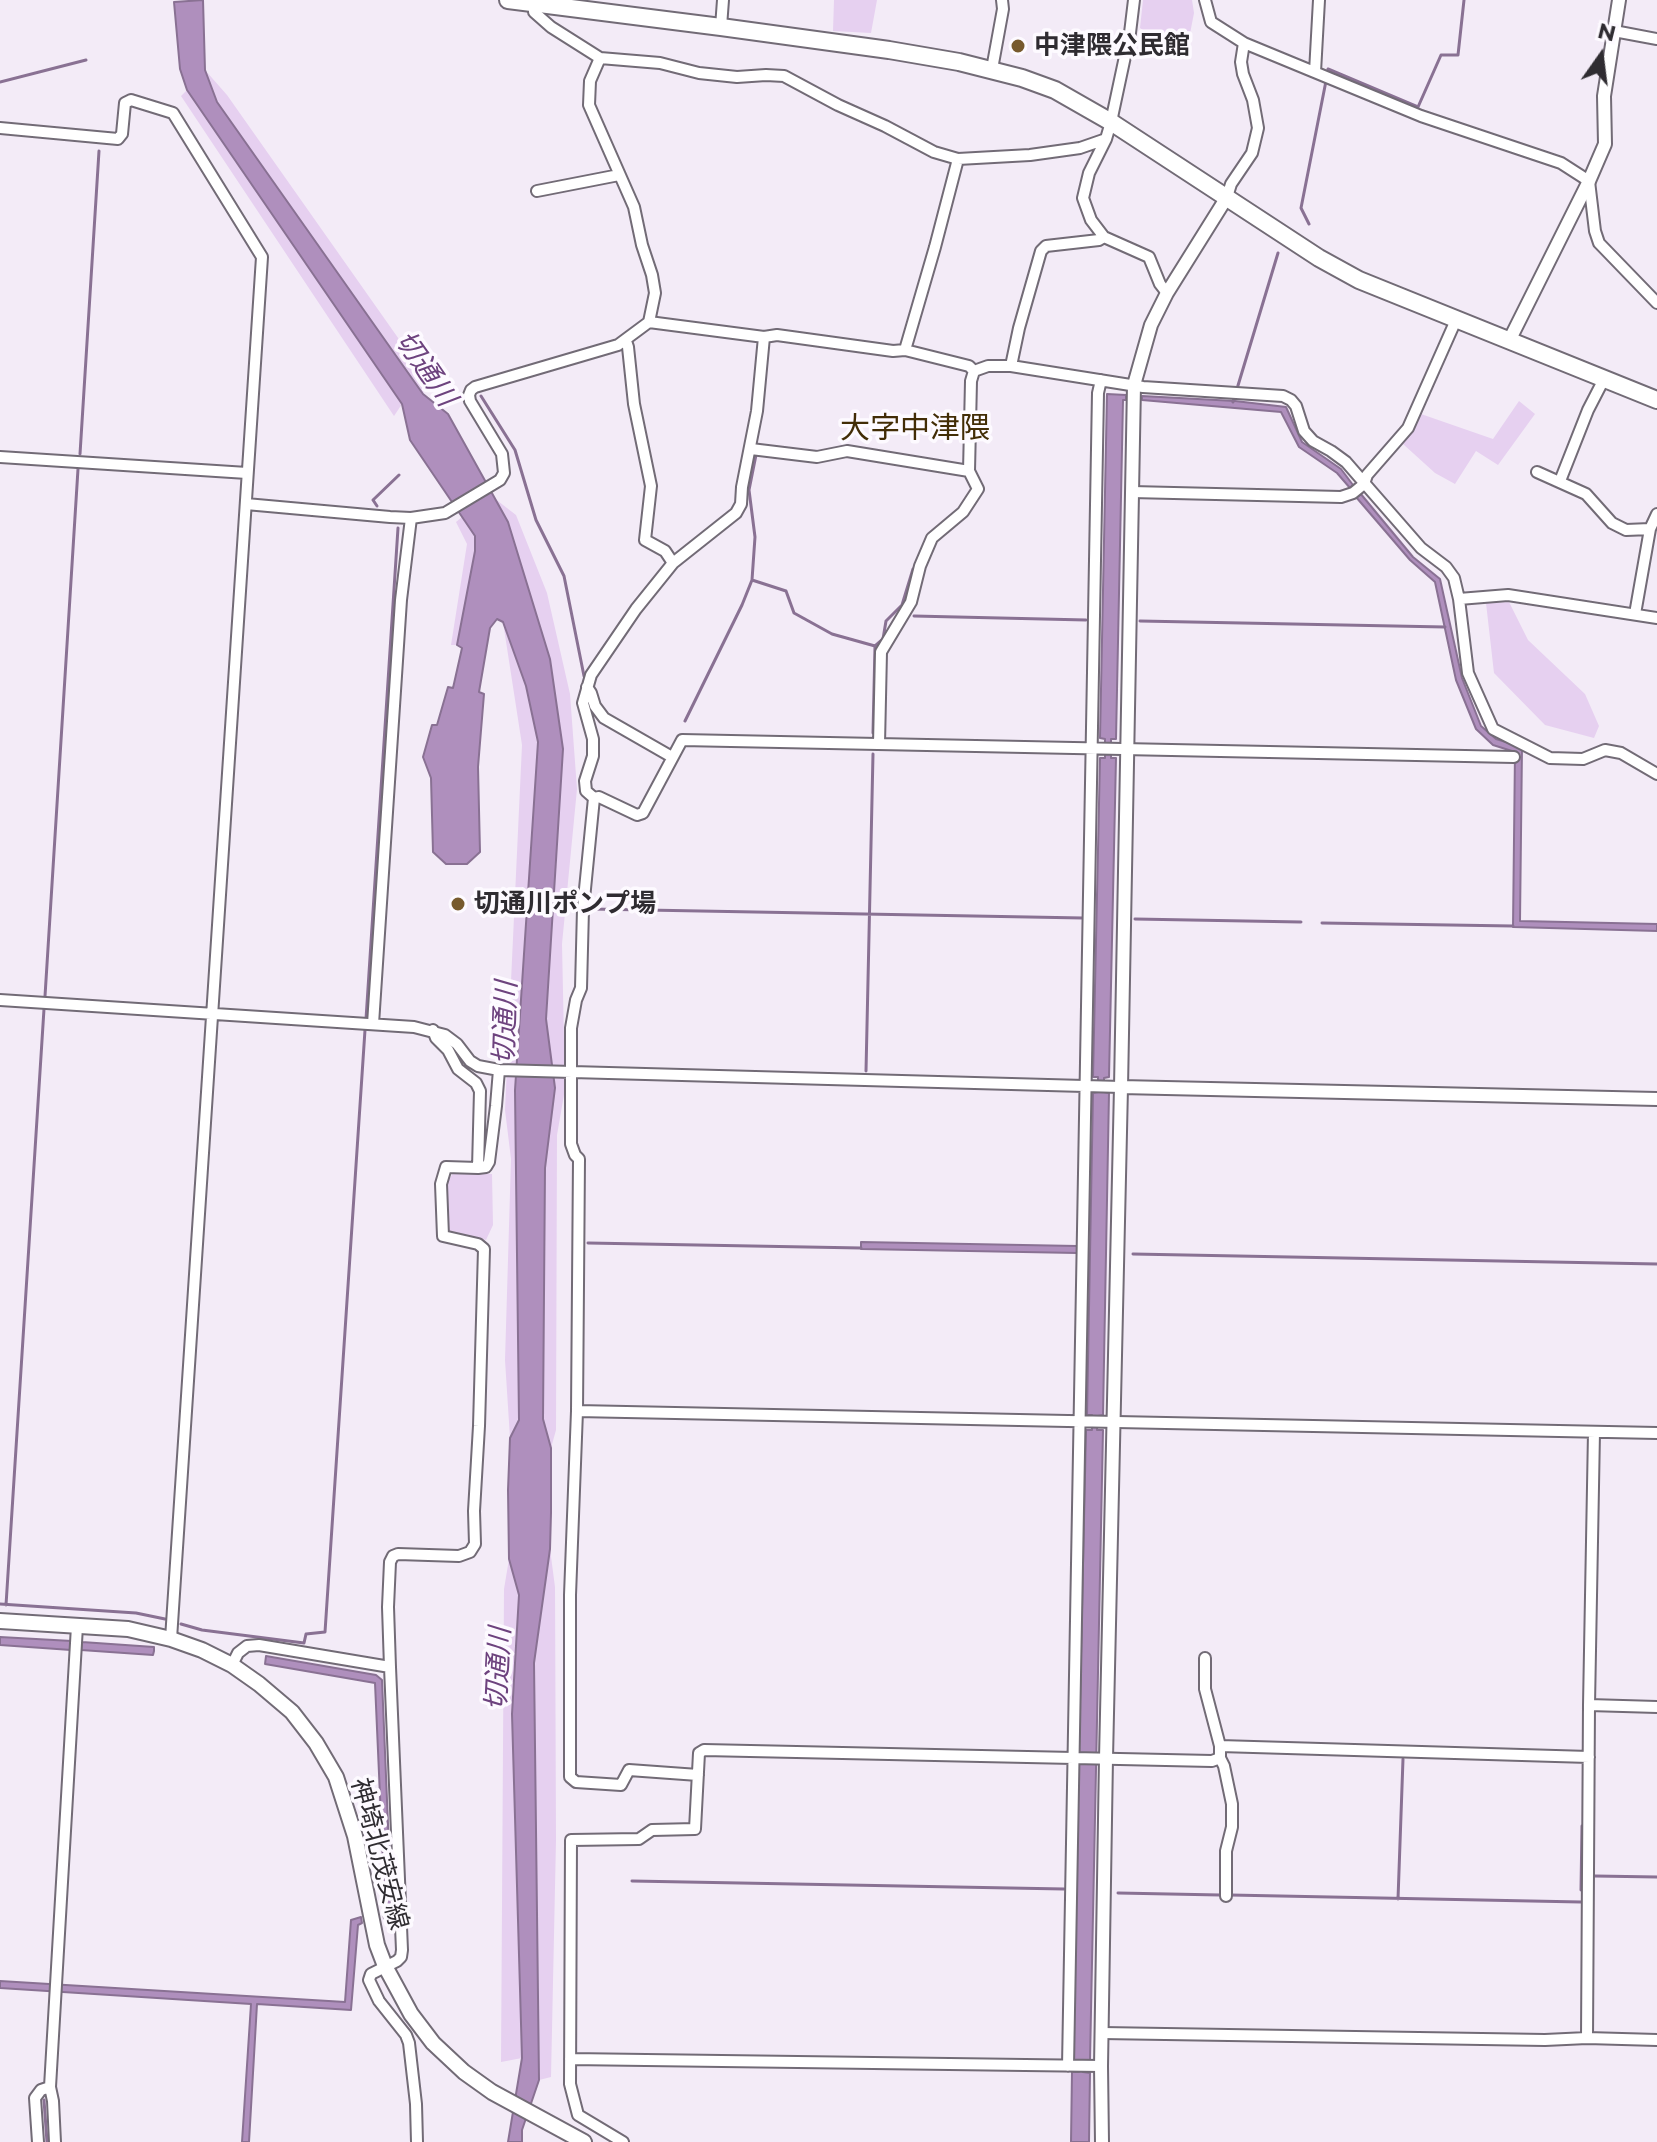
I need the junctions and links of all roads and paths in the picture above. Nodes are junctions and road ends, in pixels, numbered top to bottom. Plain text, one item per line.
1 (508, 0) edge
2 (723, 0) edge
3 (1002, 0) edge
4 (1134, 0) edge
5 (1205, 0) edge
6 (1319, 0) edge
7 (1619, 0) edge
8 (534, 3) junction
9 (721, 27) junction
10 (1614, 31) junction
11 (1657, 39) edge
12 (1244, 43) junction
13 (600, 58) junction
14 (992, 69) junction
15 (1315, 72) junction
16 (0, 128) edge
17 (1109, 131) junction
18 (958, 159) junction
19 (619, 175) junction
20 (1589, 181) junction
21 (537, 191) dead end
22 (1227, 197) junction
23 (1104, 237) junction
24 (1167, 293) junction
25 (1657, 303) edge
26 (1456, 320) junction
27 (649, 322) junction
28 (764, 337) junction
29 (626, 341) junction
30 (1509, 341) junction
31 (905, 350) junction
32 (1011, 366) junction
33 (974, 371) junction
34 (1604, 379) junction
35 (1101, 380) junction
36 (1134, 385) junction
37 (1657, 400) edge
38 (751, 449) junction
39 (0, 457) edge
40 (969, 471) junction
41 (1537, 472) dead end
42 (247, 473) junction
43 (1560, 481) junction
44 (1359, 489) junction
45 (1132, 492) junction
46 (246, 504) junction
47 (411, 518) junction
48 (1655, 520) edge
49 (673, 563) junction
50 (1459, 599) junction
51 (1635, 614) junction
52 (1657, 618) edge
53 (587, 687) junction
54 (879, 744) junction
55 (1103, 749) junction
56 (1128, 749) junction
57 (672, 757) junction
58 (1514, 757) dead end
59 (1657, 774) edge
60 (594, 798) junction
61 (0, 1000) edge
62 (212, 1013) junction
63 (373, 1024) junction
64 (433, 1030) junction
65 (500, 1070) junction
66 (569, 1072) junction
67 (1096, 1085) junction
68 (1121, 1087) junction
69 (1657, 1099) edge
70 (478, 1168) junction
71 (577, 1411) junction
72 (1096, 1421) junction
73 (1594, 1432) junction
74 (1657, 1433) edge
75 (0, 1621) edge
76 (77, 1639) junction
77 (171, 1639) junction
78 (1205, 1658) dead end
79 (232, 1665) junction
80 (390, 1667) junction
81 (1589, 1705) junction
82 (1657, 1707) edge
83 (1220, 1746) junction
84 (1589, 1757) junction
85 (1075, 1758) junction
86 (1103, 1758) junction
87 (1220, 1758) junction
88 (698, 1775) junction
89 (1226, 1896) dead end
90 (385, 1966) junction
91 (1102, 2033) junction
92 (1587, 2038) junction
93 (1657, 2040) edge
94 (570, 2059) junction
95 (1077, 2066) junction
96 (1101, 2066) junction
97 (50, 2087) junction
98 (564, 2136) edge
99 (38, 2142) edge
100 (55, 2142) edge
101 (417, 2142) edge
102 (584, 2142) edge
103 (623, 2142) edge
104 (1102, 2142) edge

1 - 8 main road
2 - 9 street
3 - 14 street
4 - 17 street
5 - 12 street
6 - 15 street
7 - 10 street
8 - 9 main road
8 - 13 street
9 - 14 main road
10 - 11 street
10 - 20 street
12 - 15 street
12 - 22 street
13 - 18 street
13 - 19 street
14 - 17 main road
15 - 20 street
16 - 42 street
17 - 18 street
17 - 22 main road
17 - 23 street
18 - 31 street
19 - 21 street
19 - 27 street
20 - 25 street
20 - 30 street
22 - 24 street
22 - 26 main road
23 - 24 street
23 - 32 street
24 - 36 street
26 - 30 main road
26 - 44 street
27 - 28 street
27 - 29 street
28 - 31 street
28 - 38 street
29 - 47 street
29 - 49 street
30 - 34 main road
31 - 33 street
32 - 33 street
32 - 35 street
33 - 40 street
34 - 37 main road
34 - 43 street
35 - 36 street
35 - 55 street
36 - 44 street
36 - 45 street
38 - 40 street
38 - 49 street
39 - 42 street
40 - 54 street
41 - 43 street
42 - 46 street
43 - 48 street
44 - 45 street
44 - 50 street
45 - 56 street
46 - 47 street
46 - 62 street
47 - 63 street
48 - 51 street
49 - 53 street
50 - 51 street
50 - 59 street
51 - 52 street
53 - 57 street
53 - 60 street
54 - 55 street
54 - 57 street
55 - 56 street
55 - 67 street
56 - 58 street
56 - 68 street
57 - 60 street
60 - 66 street
61 - 62 street
62 - 63 street
62 - 77 street
63 - 64 street
64 - 65 street
64 - 70 street
65 - 66 street
65 - 70 street
66 - 67 street
66 - 71 street
67 - 68 street
67 - 72 street
68 - 69 street
68 - 72 street
70 - 80 street
71 - 72 street
71 - 88 street
72 - 73 street
72 - 85 street
72 - 86 street
73 - 74 street
73 - 81 street
75 - 76 main road, 神埼北茂安線
76 - 77 main road, 神埼北茂安線
76 - 97 street
77 - 79 main road, 神埼北茂安線
78 - 83 street
79 - 80 street
79 - 90 main road, 神埼北茂安線
80 - 90 street
81 - 82 street
81 - 84 street
83 - 84 street
83 - 87 street
84 - 92 street
85 - 86 street
85 - 88 street
85 - 95 street
86 - 87 street
86 - 91 street
87 - 89 street
88 - 94 street
90 - 98 main road, 神埼北茂安線
90 - 101 street
91 - 92 street
91 - 96 street
92 - 93 street
94 - 95 street
94 - 103 street
95 - 96 street
96 - 104 street
97 - 99 street
97 - 100 street
98 - 102 main road, 神埼北茂安線

